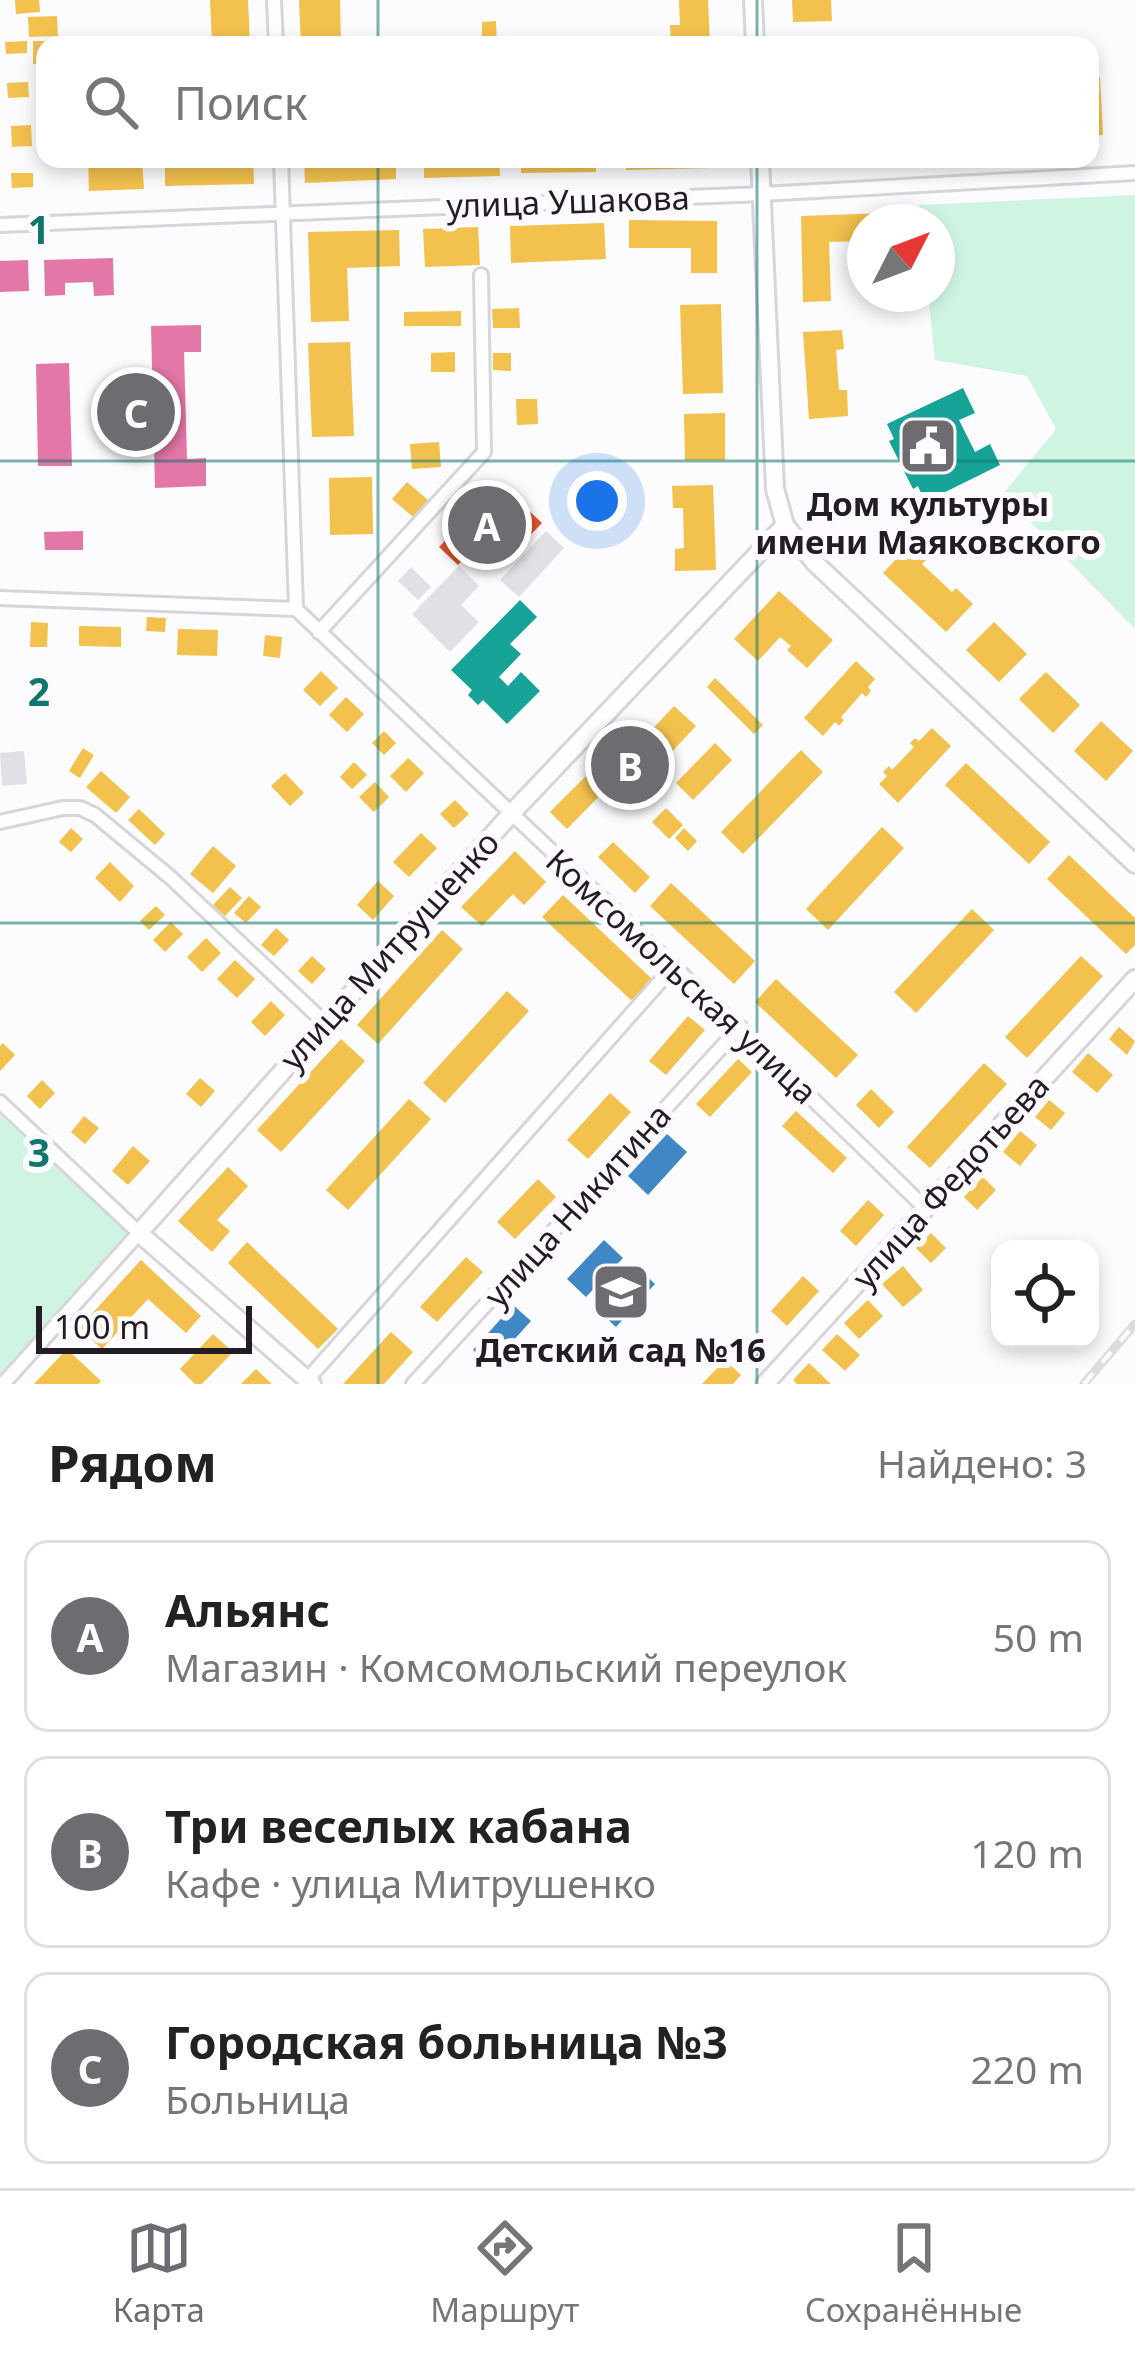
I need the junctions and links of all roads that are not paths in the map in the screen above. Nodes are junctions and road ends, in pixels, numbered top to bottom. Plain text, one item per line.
1 (274, 0) edge
2 (754, 0) edge
3 (276, 36) edge
4 (755, 36) edge
5 (282, 168) edge
6 (761, 168) edge
7 (1135, 173) edge
8 (762, 194) junction
9 (284, 212) junction
10 (0, 225) edge
11 (481, 275) dead end
12 (784, 525) junction
13 (0, 598) edge
14 (296, 609) junction
15 (319, 632) junction
16 (510, 815) junction
17 (0, 822) edge
18 (1135, 864) edge
19 (673, 967) junction
20 (1135, 979) edge
21 (324, 1022) junction
22 (740, 1027) junction
23 (0, 1102) edge
24 (925, 1208) junction
25 (139, 1233) junction
26 (310, 1382) edge
27 (3, 1384) edge
28 (413, 1384) edge
29 (765, 1384) edge

1 - 3 street
2 - 4 main road
5 - 9 street
6 - 8 main road
7 - 8 street, улица Ушакова
8 - 9 street, улица Ушакова
8 - 12 main road
9 - 10 street, улица Ушакова
9 - 14 street
11 - 15 street
12 - 16 main road, улица Митрушенко
12 - 18 main road
13 - 14 street
14 - 15 street, Комсомольская улица
15 - 16 street, Комсомольская улица
16 - 19 street, Комсомольская улица
16 - 21 main road, улица Митрушенко
17 - 21 street
19 - 22 street, Комсомольская улица
19 - 26 street
20 - 24 main road, улица Федотьева
21 - 25 main road, улица Митрушенко
22 - 24 street, Комсомольская улица
22 - 28 street, улица Никитина
23 - 25 street
24 - 29 main road, улица Федотьева
25 - 26 main road
25 - 27 street, улица Митрушенко

